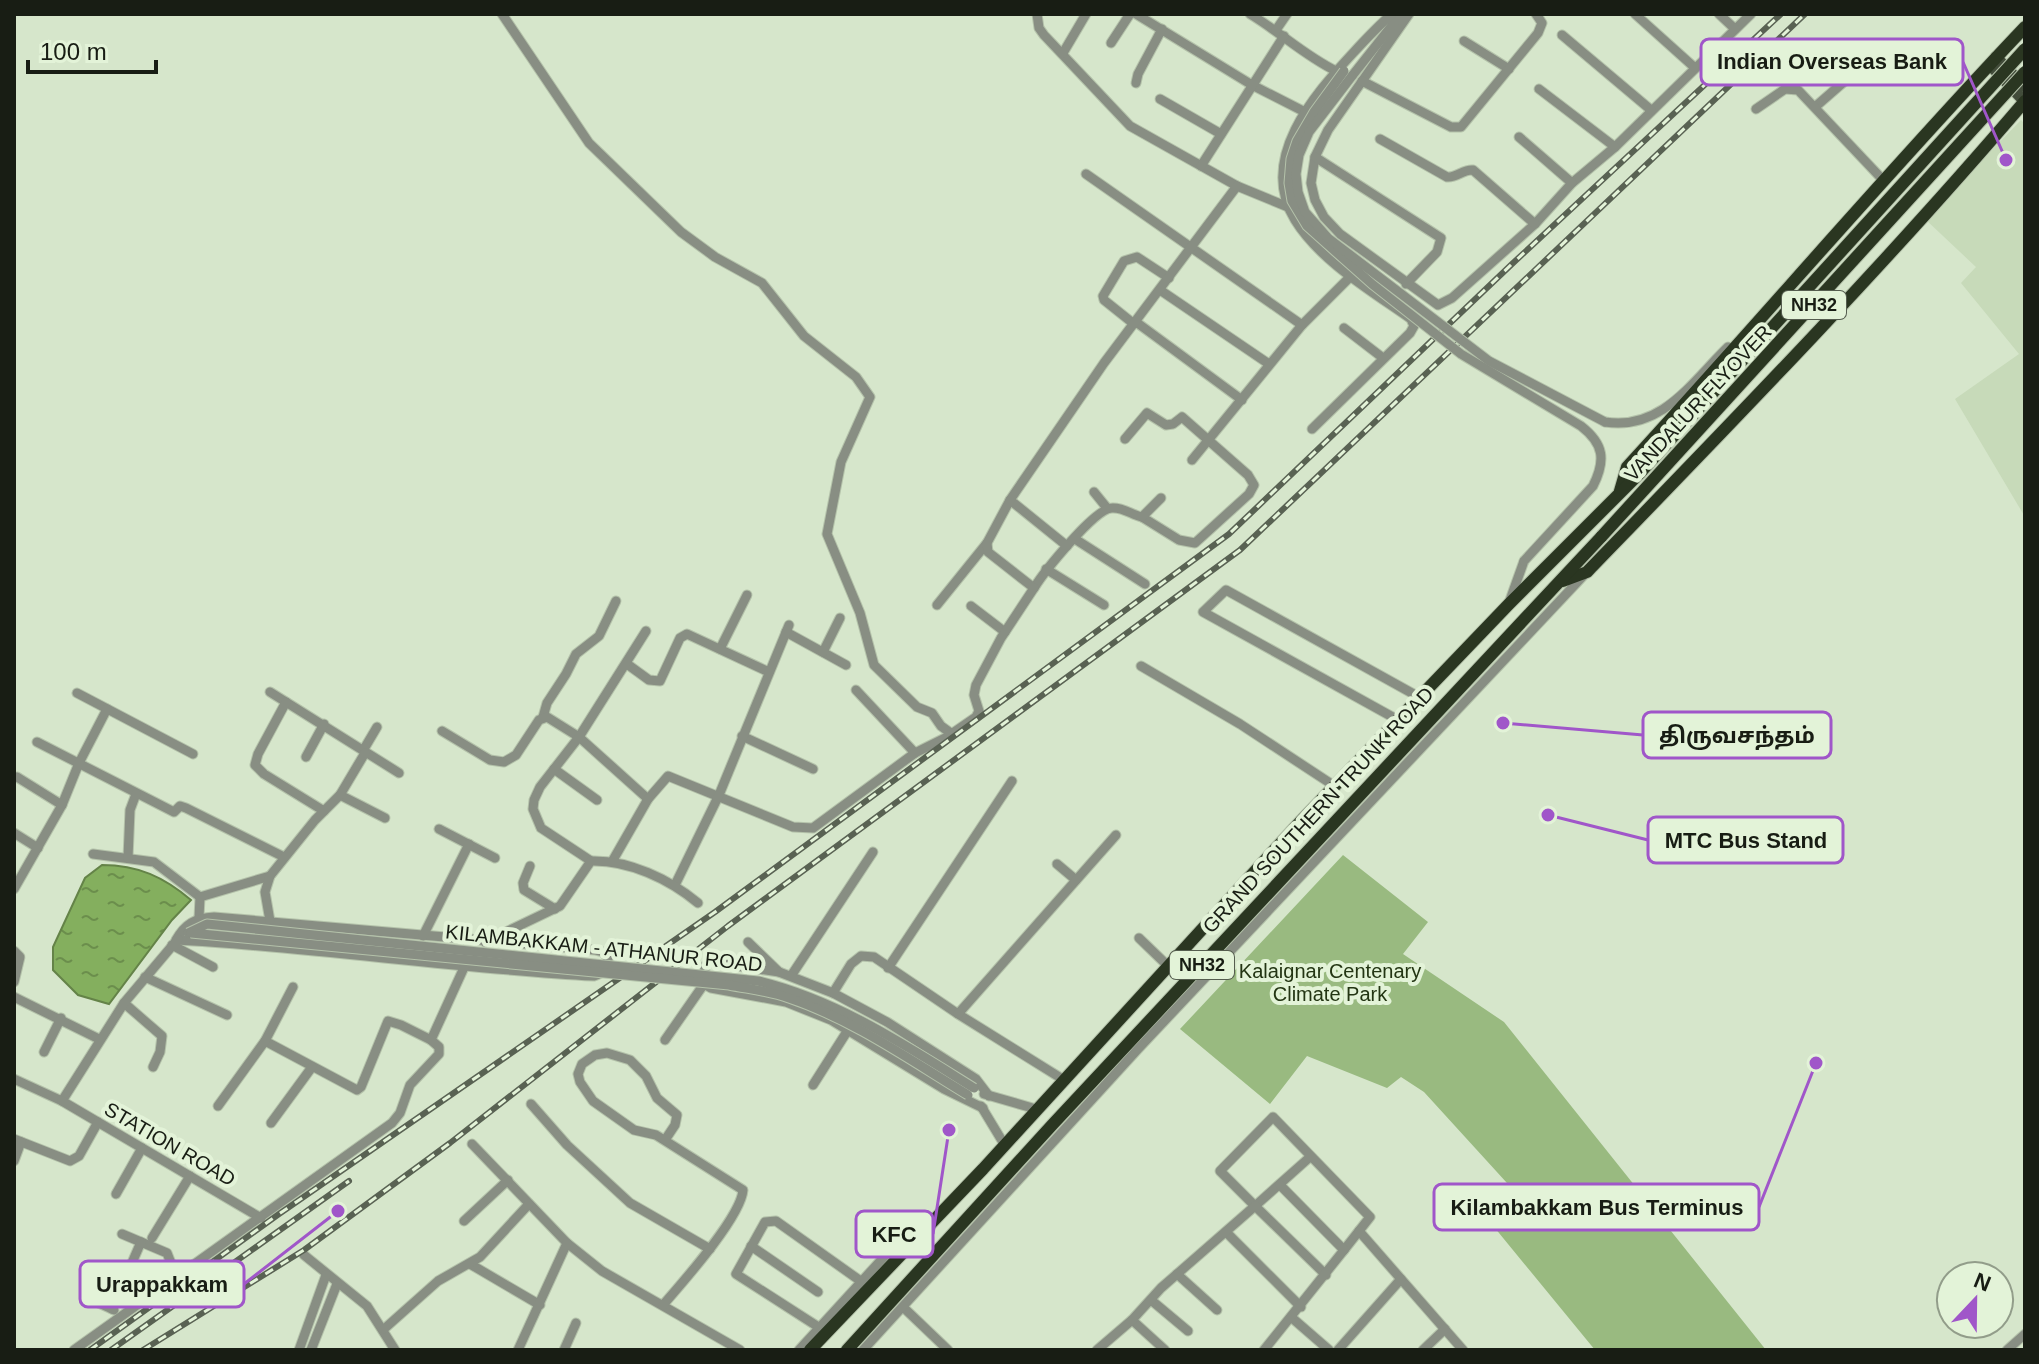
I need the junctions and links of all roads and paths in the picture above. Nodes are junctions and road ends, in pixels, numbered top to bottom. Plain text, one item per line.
1 (502, 14) edge
2 (1037, 14) edge
3 (1086, 14) edge
4 (1136, 14) edge
5 (1250, 14) edge
6 (1287, 14) edge
7 (1392, 14) edge
8 (1401, 14) edge
9 (1409, 14) edge
10 (1536, 14) edge
11 (1635, 14) edge
12 (1719, 14) edge
13 (1751, 14) edge
14 (2025, 27) edge
15 (1162, 29) junction
16 (1735, 29) junction
17 (1280, 33) junction
18 (1562, 35) dead end
19 (1380, 38) junction
20 (1464, 41) dead end
21 (1111, 43) dead end
22 (2025, 49) edge
23 (1063, 53) junction
24 (1993, 61) junction
25 (1694, 67) junction
26 (1509, 69) junction
27 (1336, 71) junction
28 (2025, 72) edge
29 (1854, 73) dead end
30 (1362, 81) junction
31 (1136, 83) dead end
32 (1252, 85) junction
33 (2025, 87) edge
34 (1539, 89) dead end
35 (1160, 99) dead end
36 (2025, 102) edge
37 (1815, 107) junction
38 (1756, 109) dead end
39 (1651, 110) junction
40 (1305, 112) junction
41 (1221, 134) junction
42 (1519, 137) dead end
43 (1380, 139) dead end
44 (1615, 147) junction
45 (1315, 157) junction
46 (1201, 166) junction
47 (1086, 174) dead end
48 (1883, 180) junction
49 (1572, 183) junction
50 (1237, 186) junction
51 (1288, 207) junction
52 (1535, 224) junction
53 (1191, 247) junction
54 (1350, 277) junction
55 (1169, 278) junction
56 (1406, 284) junction
57 (1160, 290) junction
58 (1441, 305) junction
59 (1761, 319) junction
60 (1135, 323) junction
61 (1302, 325) junction
62 (1414, 326) junction
63 (1344, 328) dead end
64 (1383, 358) junction
65 (1269, 364) junction
66 (1242, 400) junction
67 (1312, 429) dead end
68 (1125, 439) dead end
69 (1208, 440) junction
70 (1192, 460) dead end
71 (1094, 492) dead end
72 (1619, 494) junction
73 (1161, 498) dead end
74 (1010, 500) junction
75 (1107, 508) junction
76 (1142, 517) junction
77 (1071, 542) junction
78 (987, 543) junction
79 (1046, 569) junction
80 (1587, 572) junction
81 (1560, 582) junction
82 (1145, 584) dead end
83 (1034, 588) junction
84 (747, 595) dead end
85 (616, 601) dead end
86 (1509, 604) junction
87 (937, 605) dead end
88 (1104, 605) dead end
89 (971, 606) dead end
90 (840, 618) dead end
91 (646, 631) dead end
92 (1005, 632) junction
93 (720, 649) junction
94 (823, 652) junction
95 (627, 664) junction
96 (846, 665) dead end
97 (1141, 666) dead end
98 (769, 672) junction
99 (856, 690) dead end
100 (270, 692) dead end
101 (77, 693) dead end
102 (1419, 697) junction
103 (286, 702) junction
104 (107, 709) junction
105 (543, 717) junction
106 (1398, 720) junction
107 (324, 724) junction
108 (377, 727) dead end
109 (442, 731) dead end
110 (952, 734) junction
111 (742, 736) junction
112 (579, 737) junction
113 (37, 742) dead end
114 (364, 751) junction
115 (915, 753) junction
116 (193, 754) dead end
117 (306, 757) dead end
118 (79, 763) junction
119 (554, 769) junction
120 (813, 769) dead end
121 (399, 773) dead end
122 (17, 777) dead end
123 (1012, 781) dead end
124 (1336, 787) junction
125 (136, 794) junction
126 (340, 795) junction
127 (719, 795) junction
128 (648, 799) junction
129 (597, 800) dead end
130 (62, 805) junction
131 (324, 811) junction
132 (385, 818) dead end
133 (439, 829) dead end
134 (14, 833) edge
135 (1116, 835) dead end
136 (469, 844) junction
137 (38, 848) junction
138 (873, 852) dead end
139 (93, 854) dead end
140 (284, 857) junction
141 (128, 858) junction
142 (495, 858) dead end
143 (613, 860) junction
144 (591, 861) junction
145 (1057, 864) dead end
146 (530, 866) dead end
147 (270, 876) junction
148 (1076, 880) junction
149 (675, 885) junction
150 (14, 889) edge
151 (200, 897) junction
152 (698, 903) dead end
153 (555, 909) junction
154 (199, 918) junction
155 (270, 921) junction
156 (423, 936) junction
157 (1139, 938) dead end
158 (174, 942) junction
159 (485, 942) junction
160 (748, 942) dead end
161 (14, 951) edge
162 (464, 964) junction
163 (1168, 966) junction
164 (213, 967) dead end
165 (888, 968) junction
166 (779, 972) junction
167 (791, 976) junction
168 (145, 977) junction
169 (14, 982) edge
170 (704, 984) junction
171 (293, 987) dead end
172 (833, 993) junction
173 (14, 997) edge
174 (124, 1003) junction
175 (958, 1014) junction
176 (227, 1015) dead end
177 (61, 1018) junction
178 (848, 1030) junction
179 (99, 1039) junction
180 (431, 1040) junction
181 (665, 1040) dead end
182 (265, 1041) junction
183 (44, 1052) dead end
184 (153, 1067) dead end
185 (312, 1067) junction
186 (14, 1079) edge
187 (1064, 1080) junction
188 (813, 1085) dead end
189 (971, 1092) junction
190 (989, 1096) junction
191 (62, 1101) junction
192 (531, 1104) dead end
193 (218, 1106) dead end
194 (983, 1108) junction
195 (1036, 1109) junction
196 (98, 1122) junction
197 (271, 1123) dead end
198 (665, 1140) junction
199 (17, 1141) edge
200 (472, 1144) dead end
201 (1004, 1144) junction
202 (142, 1148) junction
203 (1310, 1157) junction
204 (14, 1161) edge
205 (190, 1176) junction
206 (508, 1180) junction
207 (1280, 1185) junction
208 (116, 1194) dead end
209 (529, 1204) junction
210 (1255, 1206) junction
211 (261, 1218) junction
212 (464, 1221) dead end
213 (932, 1222) junction
214 (1359, 1231) junction
215 (1226, 1232) junction
216 (122, 1234) dead end
217 (152, 1238) dead end
218 (141, 1242) junction
219 (567, 1243) junction
220 (751, 1246) junction
221 (710, 1249) junction
222 (1344, 1250) junction
223 (304, 1255) dead end
224 (470, 1264) junction
225 (106, 1266) dead end
226 (1177, 1274) junction
227 (326, 1275) junction
228 (1326, 1275) junction
229 (127, 1276) junction
230 (176, 1276) junction
231 (1401, 1279) junction
232 (862, 1282) junction
233 (337, 1284) junction
234 (156, 1290) junction
235 (818, 1292) dead end
236 (92, 1300) dead end
237 (1151, 1300) junction
238 (540, 1305) junction
239 (663, 1305) junction
240 (903, 1307) junction
241 (1301, 1307) junction
242 (112, 1309) junction
243 (1217, 1310) dead end
244 (123, 1314) junction
245 (1291, 1317) junction
246 (1132, 1320) junction
247 (576, 1323) dead end
248 (820, 1328) junction
249 (384, 1329) junction
250 (1445, 1329) junction
251 (1188, 1331) dead end
252 (2025, 1334) edge
253 (2018, 1346) edge
254 (74, 1350) edge
255 (299, 1350) edge
256 (311, 1350) edge
257 (395, 1350) edge
258 (518, 1350) edge
259 (564, 1350) edge
260 (740, 1350) edge
261 (799, 1350) edge
262 (810, 1350) edge
263 (847, 1350) edge
264 (863, 1350) edge
265 (948, 1350) edge
266 (1097, 1350) edge
267 (1165, 1350) edge
268 (1264, 1350) edge
269 (1329, 1350) edge
270 (1338, 1350) edge
271 (1423, 1350) edge
272 (1463, 1350) edge
273 (2007, 1350) edge

1 - 110 street
2 - 23 street
3 - 23 street
4 - 15 street
4 - 21 street
5 - 17 street
6 - 17 street
7 - 27 street
8 - 19 street
9 - 30 street
10 - 26 street
11 - 25 street
12 - 16 street
13 - 16 street
14 - 24 highway
15 - 31 street
15 - 32 street
16 - 25 street
17 - 27 street
17 - 32 street
18 - 39 street
19 - 59 street, bridge
19 - 86 street, bridge
20 - 26 street
22 - 72 highway, VANDALUR FLYOVER / NH32, bridge
23 - 46 street
24 - 33 main road
24 - 36 main road
24 - 48 highway
25 - 39 street
26 - 30 street
27 - 40 street
28 - 81 highway, VANDALUR FLYOVER / NH32, bridge
29 - 37 street
30 - 45 street
32 - 40 street
32 - 41 street
34 - 44 street
35 - 41 street
36 - 80 highway
37 - 38 street
37 - 48 street
39 - 44 street
40 - 51 street
41 - 46 street
42 - 49 street
43 - 52 street
44 - 49 street
45 - 56 street
45 - 56 street
46 - 50 street
47 - 53 street
48 - 59 highway
49 - 52 street
50 - 51 street
50 - 53 street
51 - 54 street
52 - 58 street
53 - 55 street
53 - 61 street
54 - 61 street
54 - 62 street
55 - 57 street
55 - 60 street
56 - 58 street
57 - 60 street
57 - 65 street
58 - 62 street
59 - 72 highway
60 - 66 street
60 - 74 street
61 - 65 street
62 - 64 street
63 - 64 street
64 - 67 street
65 - 66 street
66 - 69 street
68 - 69 street
69 - 70 street
69 - 76 street
71 - 75 street
72 - 86 highway, GRAND SOUTHERN TRUNK ROAD / NH32
73 - 76 street
74 - 77 street
74 - 78 street
75 - 76 street
75 - 77 street
77 - 79 street
77 - 82 street
78 - 83 street
78 - 87 street
79 - 83 street
79 - 88 street
80 - 81 highway
80 - 240 street
81 - 263 highway, GRAND SOUTHERN TRUNK ROAD / NH32
83 - 92 street
84 - 93 street
85 - 105 street
86 - 102 highway, GRAND SOUTHERN TRUNK ROAD / NH32
89 - 92 street
90 - 94 street
91 - 95 street
92 - 110 street
93 - 95 street
93 - 98 street
94 - 96 street
94 - 98 street
95 - 112 street
97 - 124 street
98 - 111 street
99 - 115 street
100 - 103 street
101 - 104 street
102 - 106 highway, GRAND SOUTHERN TRUNK ROAD / NH32
102 - 106 street
103 - 107 street
103 - 131 street
104 - 116 street
104 - 118 street
105 - 109 street
105 - 112 street
106 - 124 highway, GRAND SOUTHERN TRUNK ROAD / NH32
107 - 114 street
107 - 117 street
108 - 114 street
110 - 115 street
111 - 120 street
111 - 127 street
112 - 119 street
112 - 128 street
113 - 118 street
114 - 121 street
114 - 126 street
115 - 127 street
118 - 125 street
118 - 130 street
119 - 129 street
119 - 144 street
122 - 130 street
123 - 165 street
124 - 163 highway, GRAND SOUTHERN TRUNK ROAD / NH32
125 - 140 street
125 - 141 street
126 - 131 street
126 - 132 street
127 - 128 street
127 - 149 street
128 - 143 street
130 - 137 street
131 - 140 street
133 - 136 street
134 - 137 street
135 - 148 street
136 - 142 street
136 - 156 street
137 - 150 street
138 - 167 street
139 - 141 street
140 - 147 street
141 - 151 street
143 - 144 street
143 - 149 street
144 - 153 street
145 - 148 street
146 - 153 street
147 - 151 street
147 - 155 street
148 - 175 street
149 - 152 street
151 - 154 street
153 - 159 street
154 - 155 street
154 - 158 street
155 - 156 street
156 - 159 street
157 - 163 street
158 - 162 street
158 - 164 street
158 - 168 street, KILAMBAKKAM - ATHANUR ROAD
158 - 189 street, KILAMBAKKAM - ATHANUR ROAD, bridge
159 - 162 street
159 - 162 street
160 - 166 street
161 - 169 street
162 - 180 street
163 - 187 highway, GRAND SOUTHERN TRUNK ROAD / NH32
165 - 172 street
165 - 175 street
166 - 167 street
166 - 170 street
167 - 172 street
168 - 174 street, KILAMBAKKAM - ATHANUR ROAD
168 - 176 street
170 - 178 street
170 - 181 street
171 - 182 street
172 - 190 street
173 - 177 street
174 - 179 street, KILAMBAKKAM - ATHANUR ROAD
174 - 184 street
175 - 187 street
177 - 179 street
177 - 183 street
178 - 188 street
178 - 194 street
179 - 191 street, KILAMBAKKAM - ATHANUR ROAD
180 - 185 street
180 - 211 street
182 - 185 street
182 - 193 street
185 - 197 street
186 - 191 street
187 - 195 highway, GRAND SOUTHERN TRUNK ROAD / NH32
189 - 190 street, KILAMBAKKAM - ATHANUR ROAD
189 - 194 street, KILAMBAKKAM - ATHANUR ROAD
190 - 195 street, KILAMBAKKAM - ATHANUR ROAD
191 - 196 street, STATION ROAD
192 - 221 street
194 - 201 street, KILAMBAKKAM - ATHANUR ROAD
195 - 201 highway, NH32
196 - 199 street
196 - 202 street, STATION ROAD
198 - 198 street
198 - 221 street
199 - 204 street
200 - 206 street
201 - 213 highway, NH32
202 - 205 street, STATION ROAD
202 - 208 street
203 - 207 street
203 - 210 street
203 - 214 street
205 - 211 street, STATION ROAD
205 - 217 street
206 - 209 street
206 - 212 street
207 - 210 street
207 - 222 street
209 - 219 street
209 - 224 street
210 - 215 street
210 - 228 street
211 - 230 street
213 - 232 street
213 - 262 highway, NH32
214 - 222 street
214 - 231 street
215 - 226 street
215 - 241 street
216 - 218 street
218 - 229 street
218 - 230 street
219 - 238 street
219 - 239 street
220 - 232 street
220 - 235 street
220 - 248 street
221 - 239 street
222 - 228 street
223 - 227 street
224 - 238 street
224 - 249 street
225 - 229 street
226 - 237 street
226 - 243 street
227 - 233 street
227 - 255 street
228 - 241 street
229 - 234 street
229 - 242 street
230 - 234 street
231 - 250 street
231 - 270 street
232 - 248 street
233 - 249 street
233 - 256 street
234 - 244 street
236 - 242 street
237 - 246 street
237 - 251 street
238 - 258 street
239 - 260 street
240 - 264 street
240 - 265 street
241 - 245 street
242 - 244 street
244 - 254 street
245 - 268 street
245 - 269 street
246 - 266 street
246 - 267 street
247 - 259 street
248 - 261 street
249 - 257 street
250 - 271 street
250 - 272 street
252 - 253 street
253 - 273 street

